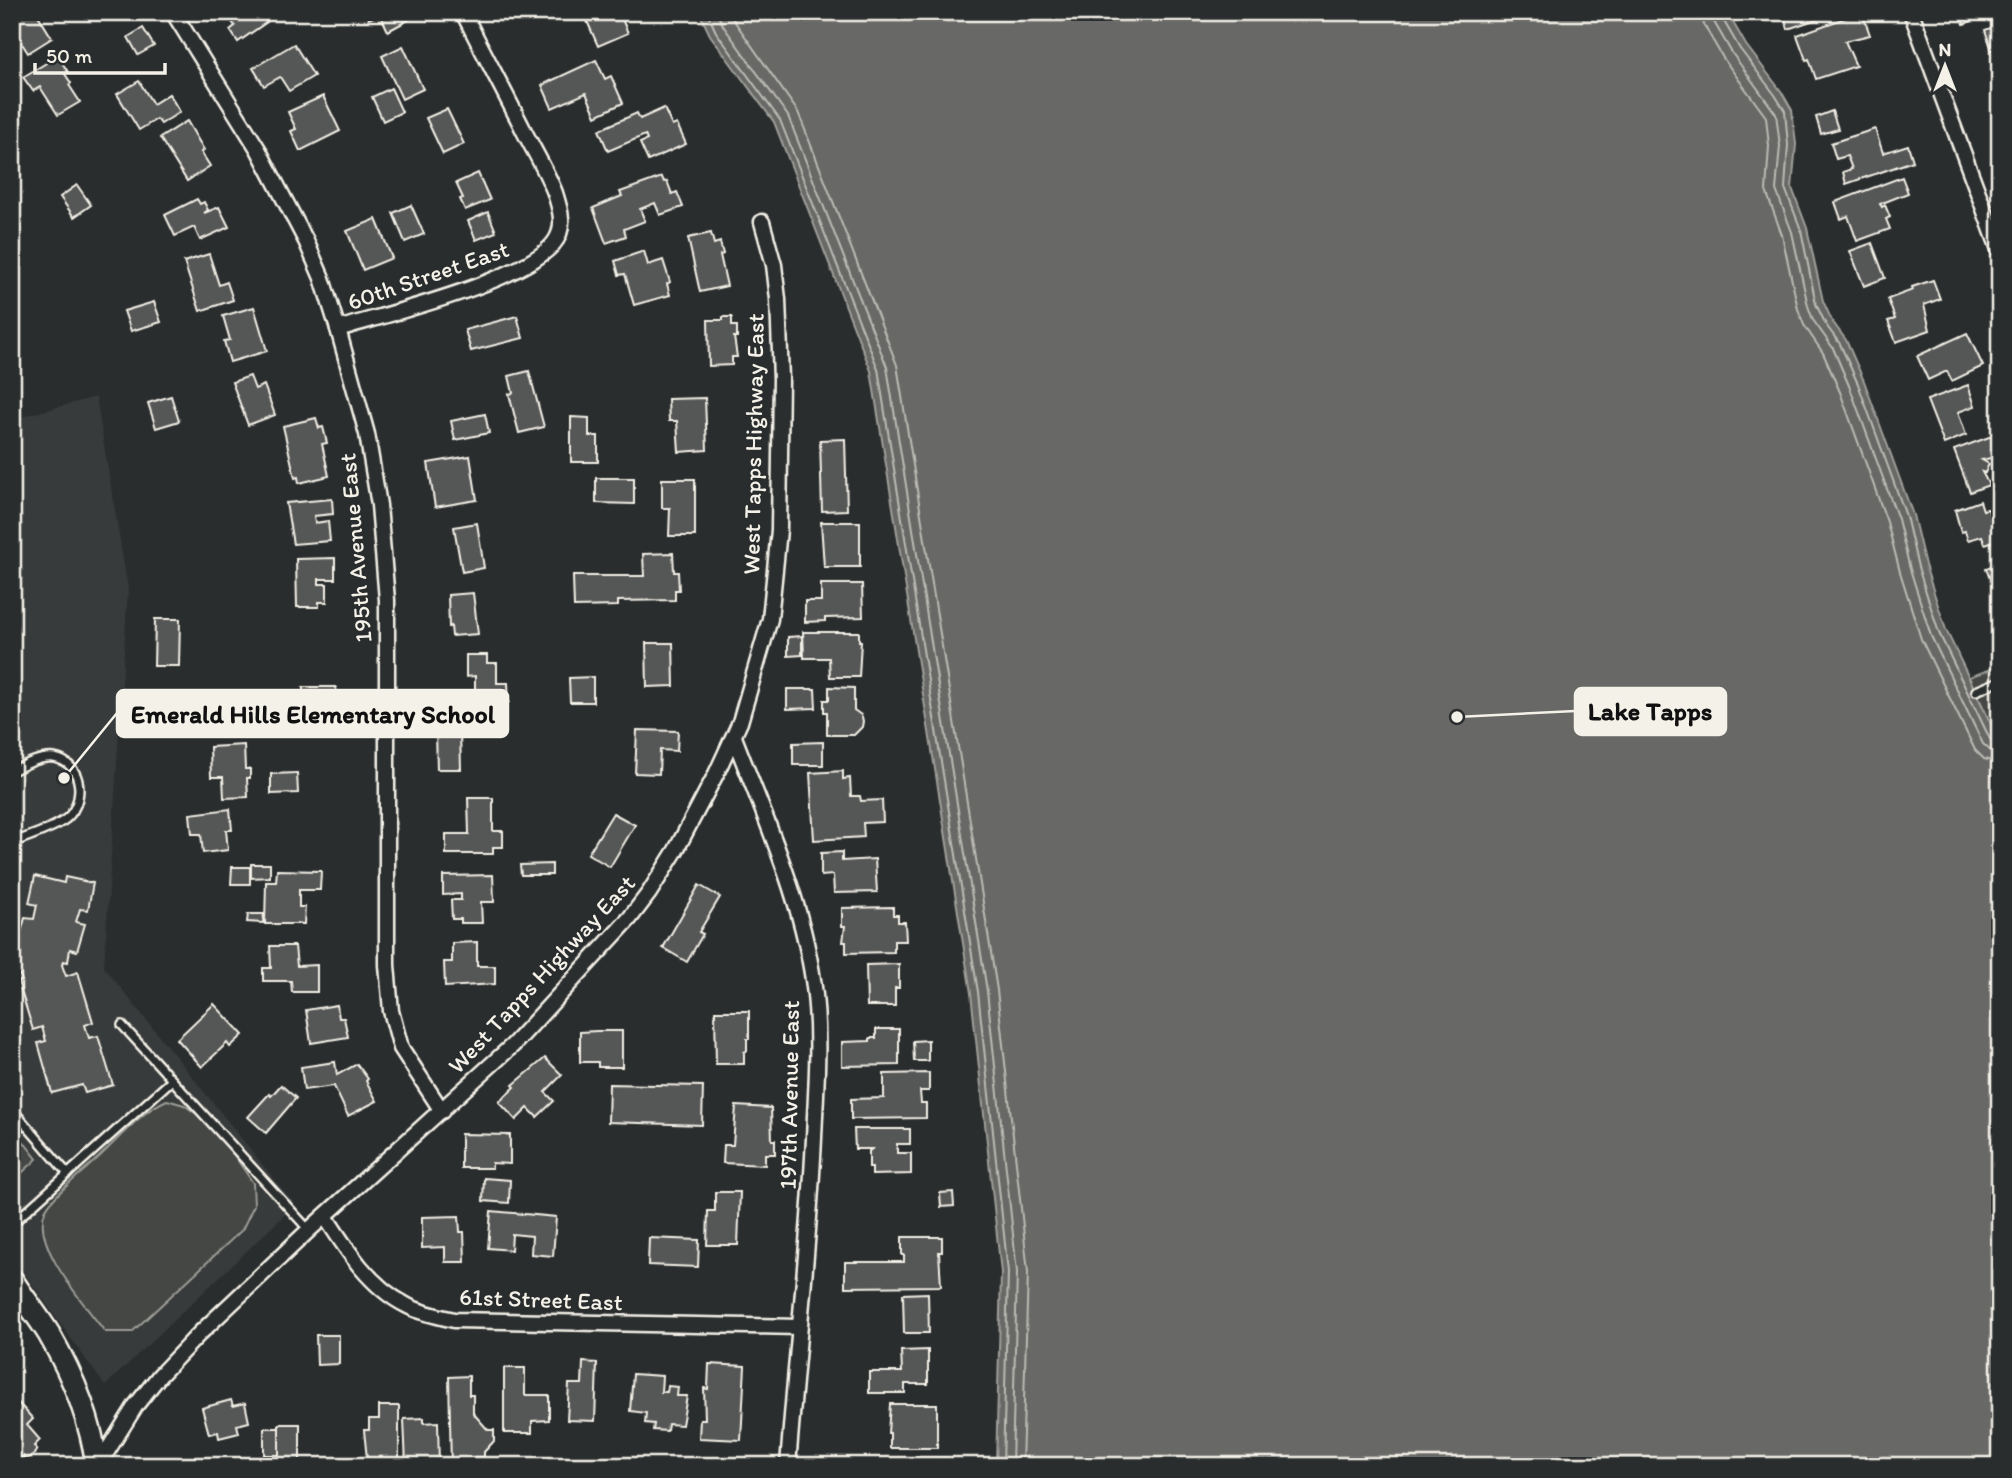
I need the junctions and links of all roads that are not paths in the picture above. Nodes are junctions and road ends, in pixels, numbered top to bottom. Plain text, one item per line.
1 (173, 12) edge
2 (463, 12) edge
3 (1911, 12) edge
4 (762, 222) dead end
5 (2000, 252) edge
6 (338, 329) junction
7 (2000, 681) edge
8 (1976, 691) dead end
9 (734, 737) junction
10 (12, 771) edge
11 (12, 843) edge
12 (122, 1025) dead end
13 (172, 1080) junction
14 (12, 1109) edge
15 (442, 1111) junction
16 (68, 1174) junction
17 (325, 1216) junction
18 (12, 1224) edge
19 (309, 1230) junction
20 (12, 1280) edge
21 (798, 1327) junction
22 (97, 1466) edge
23 (788, 1466) edge

1 - 6 street, 195th Avenue East
2 - 6 street, 60th Street East
3 - 5 street
4 - 9 street, West Tapps Highway East
6 - 15 street, 195th Avenue East
7 - 8 lane
9 - 15 street, West Tapps Highway East
9 - 21 street, 197th Avenue East
10 - 11 lane
12 - 13 lane
13 - 16 lane
13 - 19 lane
14 - 16 lane
15 - 17 street, West Tapps Highway East
16 - 18 lane
17 - 19 street, West Tapps Highway East
17 - 21 street, 61st Street East
19 - 22 street, West Tapps Highway East
20 - 22 street
21 - 23 street, 197th Avenue East

